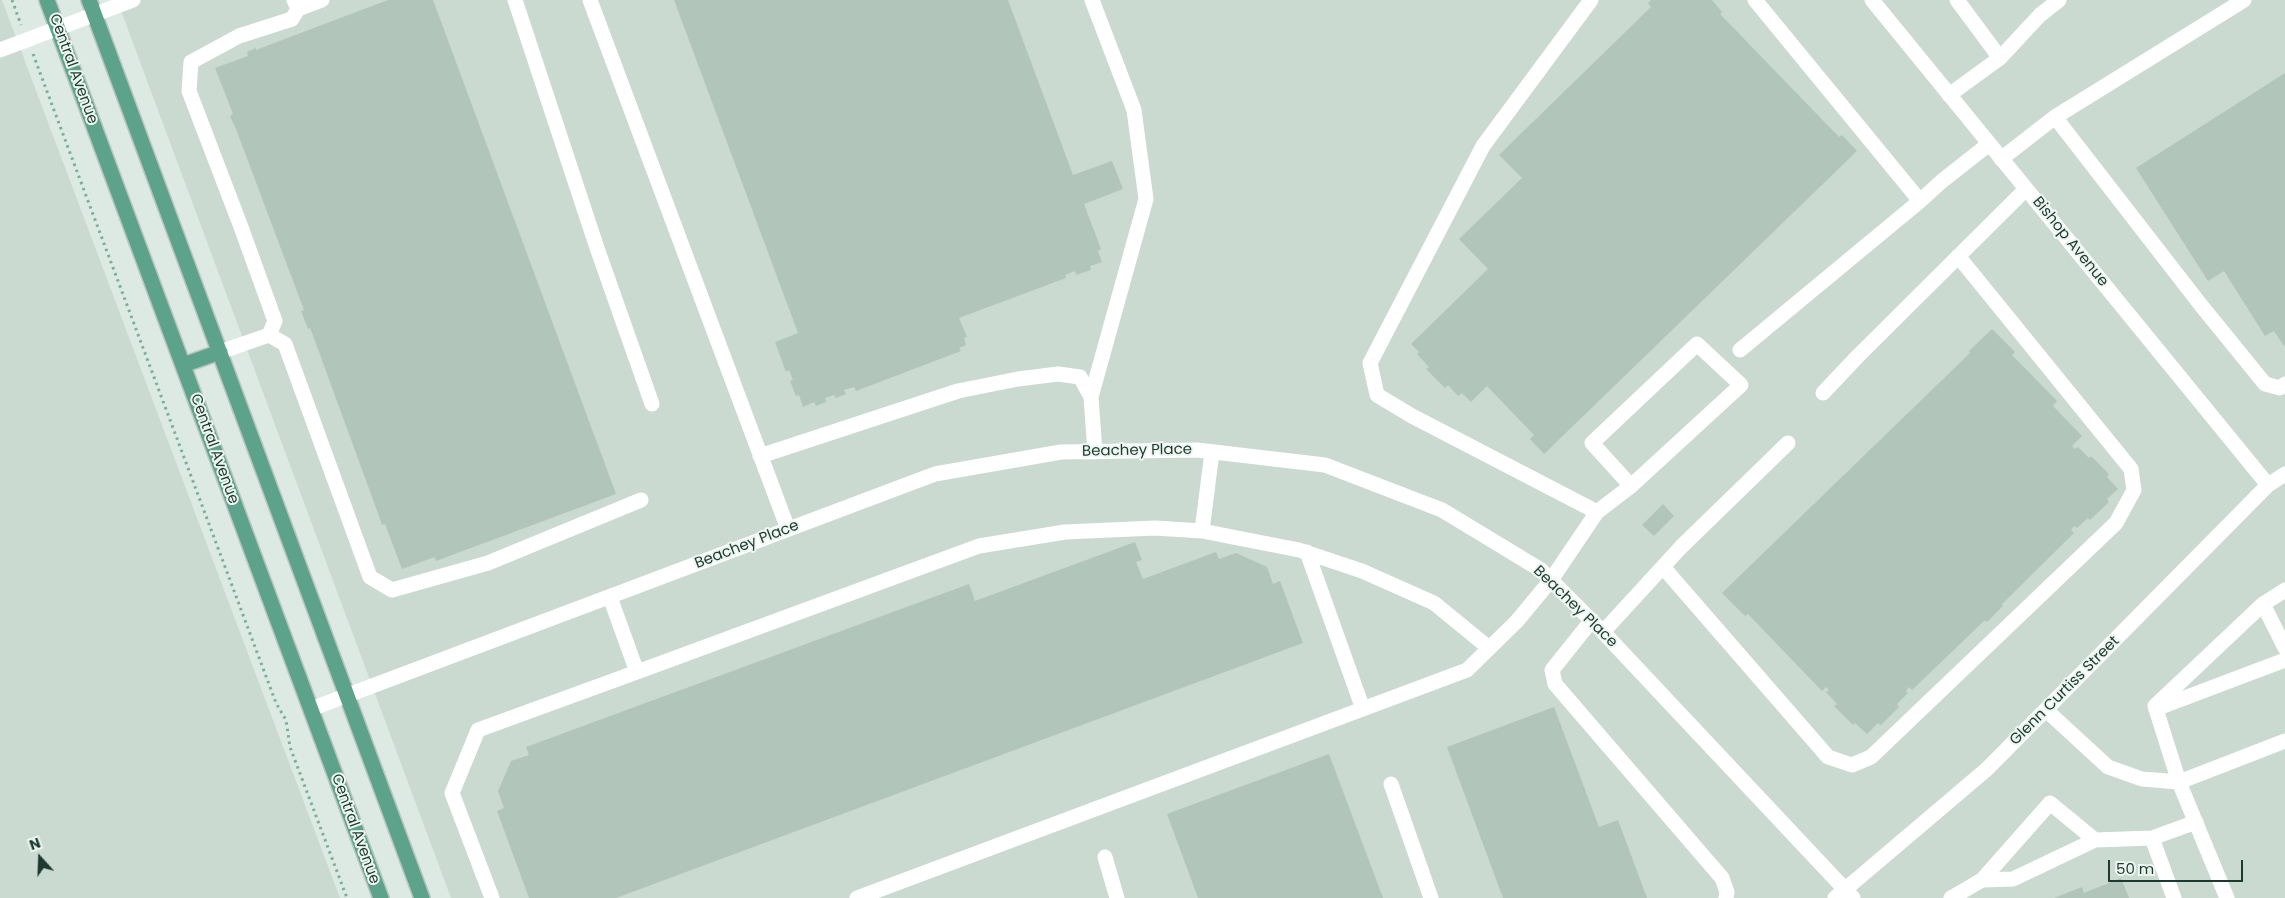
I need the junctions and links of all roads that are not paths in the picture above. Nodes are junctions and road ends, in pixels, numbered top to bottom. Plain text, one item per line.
1 (47, 0) edge
2 (132, 0) edge
3 (322, 0) edge
4 (515, 0) edge
5 (590, 0) edge
6 (1092, 0) edge
7 (1591, 0) edge
8 (1755, 0) edge
9 (1872, 0) edge
10 (1957, 0) edge
11 (2060, 0) edge
12 (2244, 0) edge
13 (296, 5) edge
14 (92, 7) edge
15 (58, 28) junction
16 (0, 50) edge
17 (2000, 58) junction
18 (1949, 95) junction
19 (2055, 117) junction
20 (1989, 144) junction
21 (2001, 159) junction
22 (2026, 189) junction
23 (1920, 201) junction
24 (1958, 256) junction
25 (269, 335) junction
26 (1740, 350) dead end
27 (220, 352) junction
28 (183, 366) junction
29 (2285, 384) edge
30 (1823, 393) dead end
31 (1091, 397) junction
32 (652, 404) dead end
33 (1788, 443) dead end
34 (1094, 452) junction
35 (1212, 452) junction
36 (760, 456) junction
37 (2285, 474) edge
38 (2268, 485) junction
39 (1631, 486) junction
40 (641, 500) dead end
41 (1597, 512) junction
42 (788, 529) junction
43 (1202, 531) junction
44 (1307, 552) junction
45 (1663, 567) junction
46 (1551, 580) junction
47 (2285, 590) edge
48 (610, 597) junction
49 (2263, 604) junction
50 (1592, 620) junction
51 (1603, 632) junction
52 (1489, 648) junction
53 (2285, 648) edge
54 (2285, 660) edge
55 (637, 672) junction
56 (348, 696) junction
57 (2156, 708) junction
58 (1363, 709) junction
59 (311, 710) junction
60 (2046, 710) junction
61 (2285, 741) edge
62 (2179, 782) junction
63 (1391, 784) dead end
64 (2196, 822) junction
65 (2152, 838) junction
66 (2094, 840) junction
67 (1105, 857) dead end
68 (1982, 880) junction
69 (1844, 895) edge
70 (381, 898) edge
71 (422, 898) edge
72 (492, 898) edge
73 (857, 898) edge
74 (1117, 898) edge
75 (1431, 898) edge
76 (1726, 898) edge
77 (1951, 898) edge
78 (2174, 898) edge
79 (2227, 898) edge

1 - 15 main road, Central Avenue
2 - 14 street
3 - 13 street
4 - 32 street
5 - 36 street
6 - 31 street
7 - 41 street
8 - 23 street
9 - 18 street, Bishop Avenue
10 - 17 street
11 - 17 street
12 - 19 street
13 - 25 street
14 - 15 street
14 - 27 main road
15 - 16 street
15 - 28 main road, Central Avenue
17 - 18 street
18 - 20 street, Bishop Avenue
19 - 21 street
19 - 29 street
20 - 21 street, Bishop Avenue
20 - 23 street
21 - 22 street, Bishop Avenue
22 - 24 street
22 - 38 street, Bishop Avenue
23 - 26 street
24 - 30 street
24 - 45 street
25 - 27 street
25 - 40 street
27 - 28 main road
27 - 56 main road
28 - 59 main road, Central Avenue
31 - 34 street
31 - 36 street
33 - 45 street
34 - 35 street, Beachey Place
34 - 42 street, Beachey Place
35 - 43 street
35 - 46 street, Beachey Place
36 - 42 street
37 - 38 street, Glenn Curtiss Street
38 - 60 street, Glenn Curtiss Street
39 - 39 street
39 - 41 street
41 - 46 street
42 - 48 street, Beachey Place
43 - 44 street
43 - 55 street
44 - 52 street
44 - 58 street
45 - 51 street
46 - 50 street, Beachey Place
46 - 52 street
47 - 49 street
48 - 55 street
48 - 56 street, Beachey Place
49 - 53 street
49 - 57 street
50 - 51 street, Beachey Place
50 - 76 street
51 - 69 street, Beachey Place
52 - 58 street
54 - 57 street
55 - 72 street
56 - 59 street, Beachey Place
56 - 71 main road
57 - 62 street
58 - 73 street
59 - 70 main road, Central Avenue
60 - 62 street
60 - 69 street, Glenn Curtiss Street
61 - 62 street
62 - 64 street
63 - 75 street
64 - 65 street
64 - 79 street
65 - 66 street
65 - 78 street
66 - 68 street
66 - 68 street
67 - 74 street
68 - 77 street

